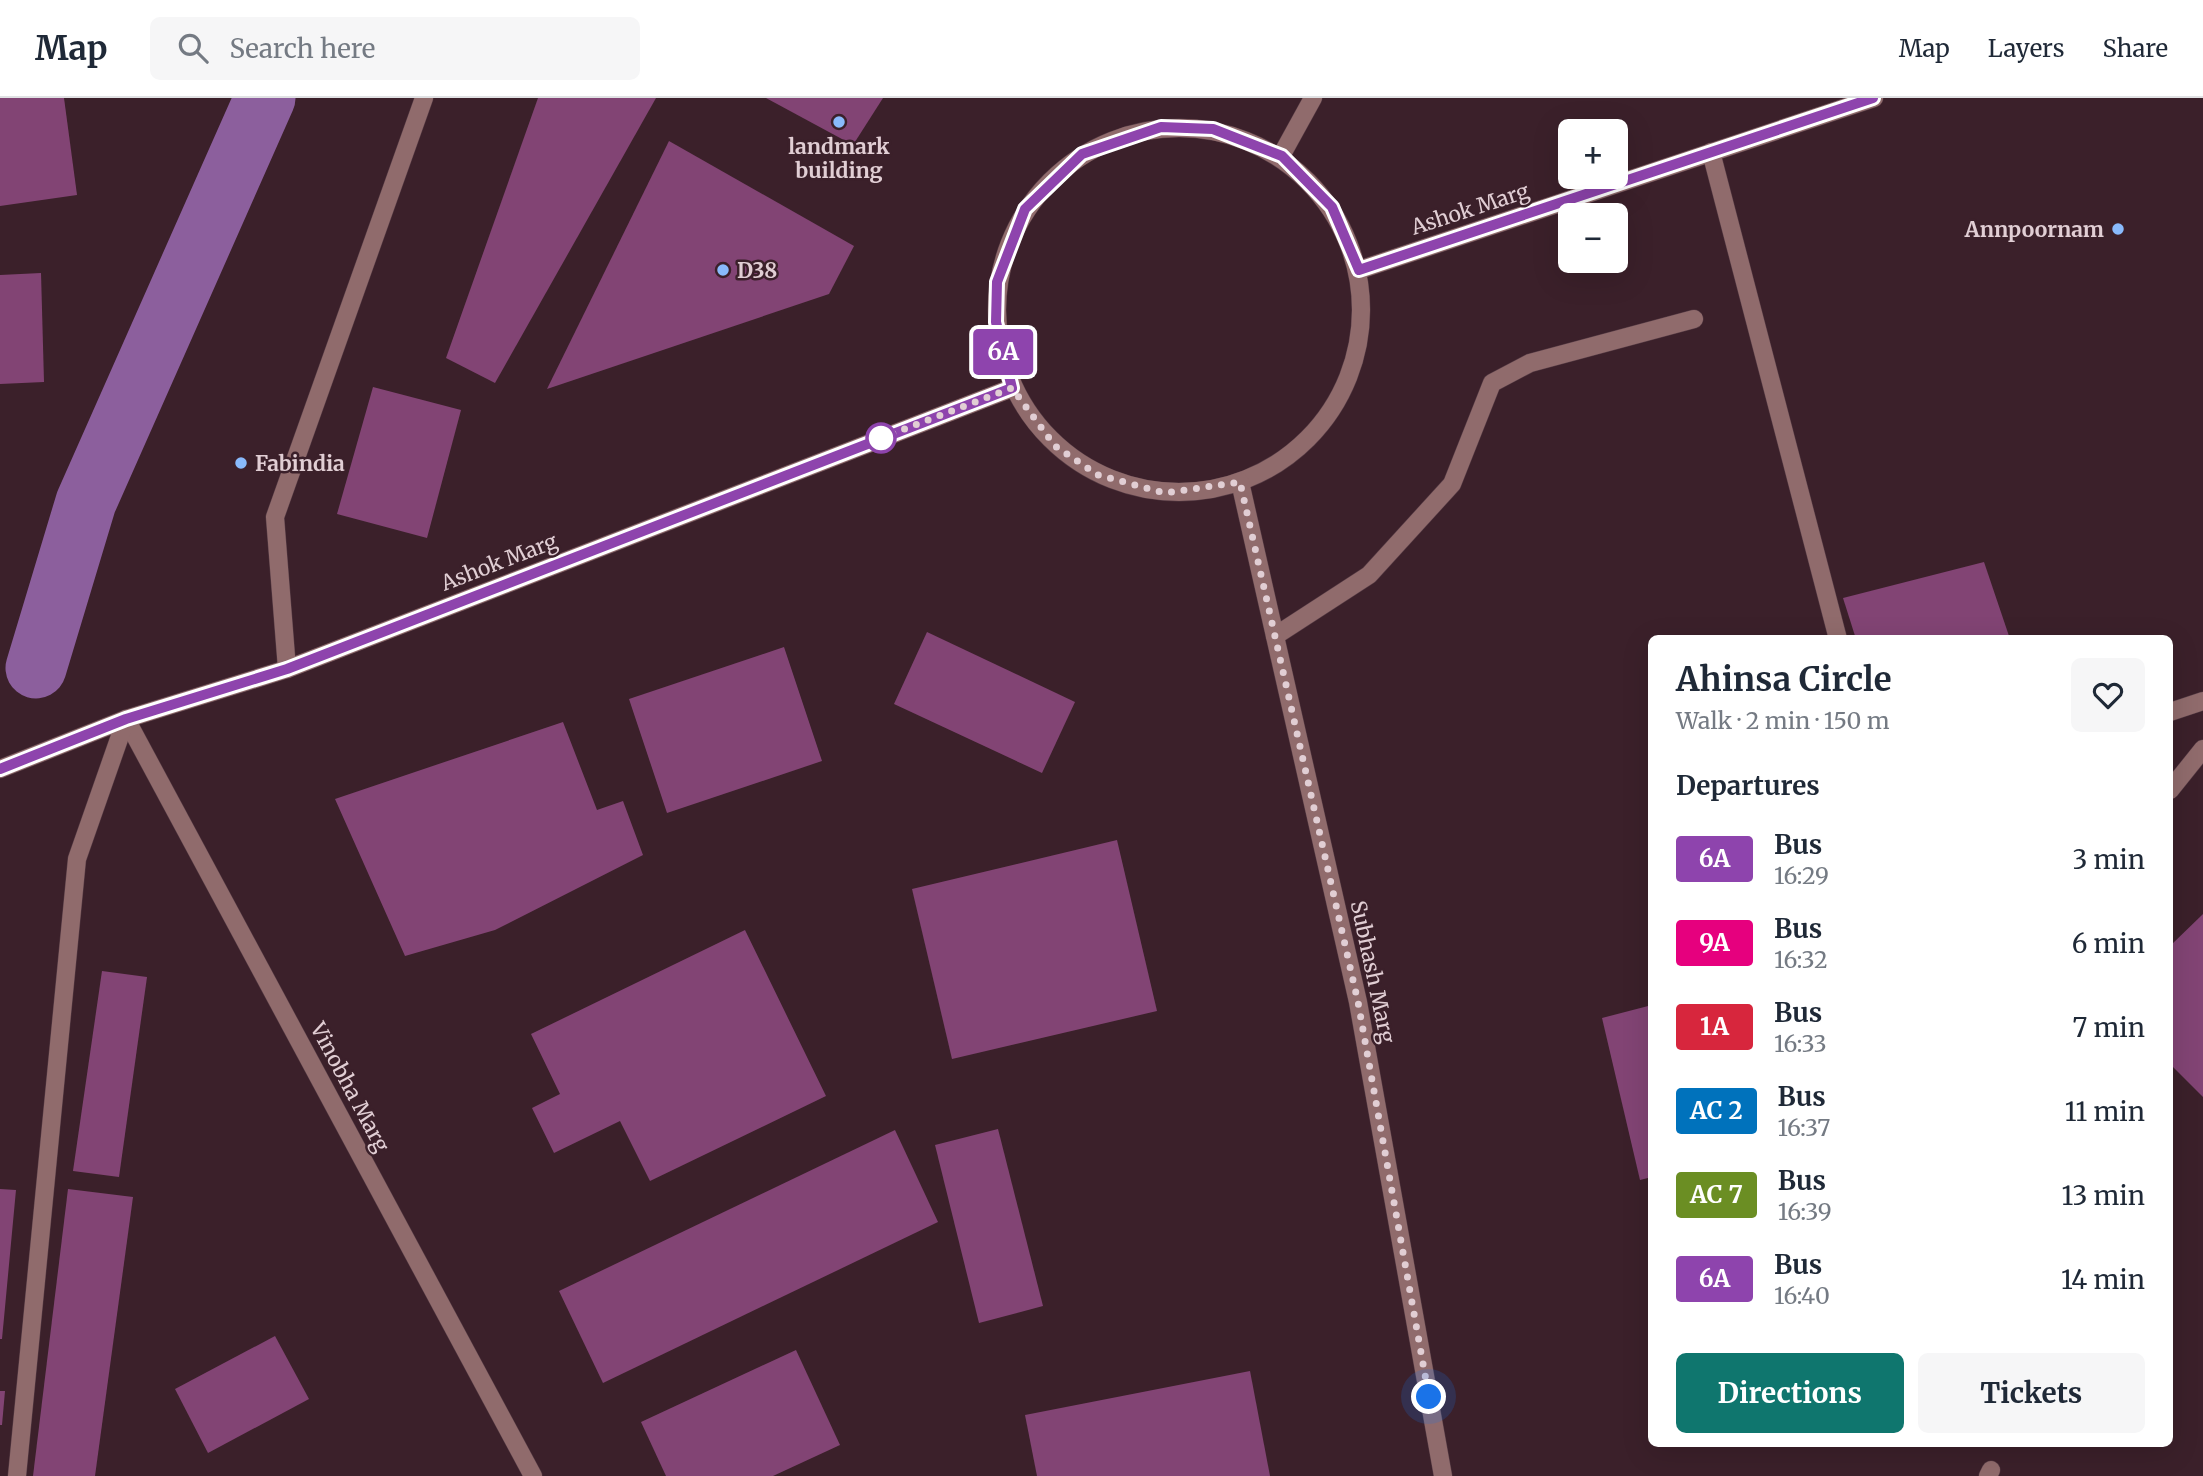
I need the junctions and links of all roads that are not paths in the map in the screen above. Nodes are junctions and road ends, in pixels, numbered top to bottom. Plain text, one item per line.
1 (424, 98) edge
2 (1313, 98) edge
3 (1874, 98) edge
4 (1711, 152) junction
5 (1282, 156) junction
6 (1359, 270) junction
7 (1694, 319) dead end
8 (1012, 388) junction
9 (1240, 482) junction
10 (1837, 635) edge
11 (1275, 636) junction
12 (287, 669) junction
13 (2203, 701) edge
14 (2173, 711) edge
15 (126, 719) junction
16 (2203, 749) edge
17 (0, 769) edge
18 (2173, 785) edge
19 (17, 1476) edge
20 (533, 1476) edge
21 (1443, 1476) edge

1 - 12 street
2 - 5 street
3 - 4 street, Ashok Marg
4 - 6 street, Ashok Marg
4 - 10 street
5 - 6 street
5 - 8 street
6 - 9 street
7 - 11 street
8 - 9 street
8 - 12 street, Ashok Marg
9 - 11 street, Subhash Marg
11 - 21 street, Subhash Marg
12 - 15 street, Ashok Marg
13 - 14 street
15 - 17 street, Ashok Marg
15 - 19 street
15 - 20 street, Vinobha Marg
16 - 18 street

